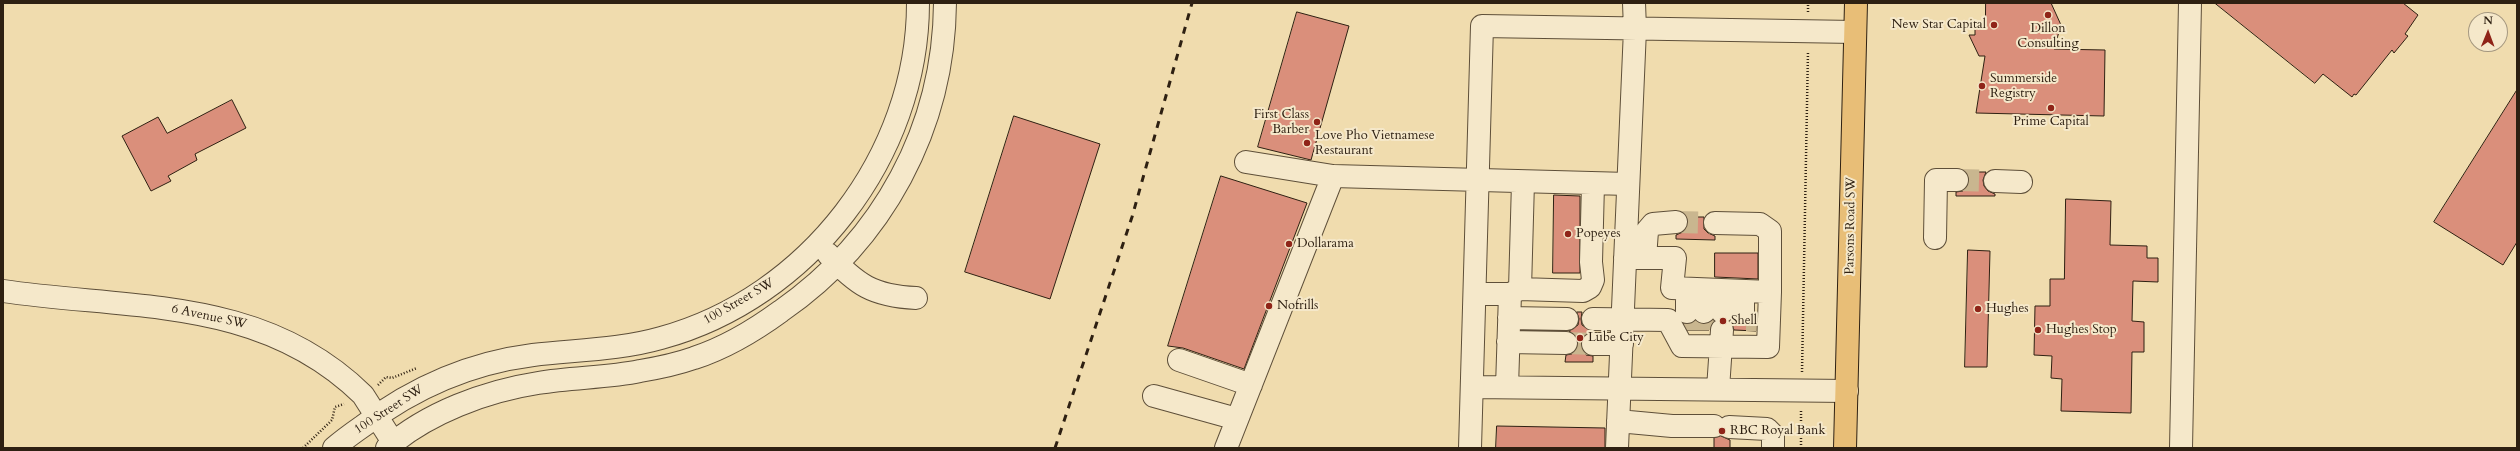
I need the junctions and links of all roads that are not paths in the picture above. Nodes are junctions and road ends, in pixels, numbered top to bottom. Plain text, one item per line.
1 (918, 3) edge
2 (945, 3) edge
3 (1634, 3) edge
4 (1856, 3) edge
5 (2190, 3) edge
6 (1635, 29) junction
7 (1856, 32) junction
8 (1246, 162) dead end
9 (1333, 176) junction
10 (1957, 180) tunnel mouth
11 (1995, 180) tunnel mouth
12 (1478, 181) junction
13 (1523, 182) junction
14 (2021, 182) dead end
15 (1593, 184) junction
16 (1628, 184) junction
17 (1676, 222) tunnel mouth
18 (1715, 223) tunnel mouth
19 (1935, 238) dead end
20 (819, 245) junction
21 (1635, 258) junction
22 (838, 265) junction
23 (1723, 290) junction
24 (3, 291) edge
25 (1515, 291) junction
26 (1475, 294) junction
27 (916, 298) dead end
28 (1719, 329) junction
29 (1509, 330) junction
30 (1566, 332) tunnel mouth
31 (1593, 332) tunnel mouth
32 (1622, 333) junction
33 (1178, 360) dead end
34 (1251, 385) junction
35 (1472, 387) junction
36 (1507, 387) junction
37 (1620, 388) junction
38 (1718, 389) junction
39 (1847, 391) junction
40 (1154, 396) dead end
41 (376, 415) junction
42 (1237, 419) junction
43 (1618, 421) junction
44 (390, 445) edge
45 (334, 448) edge
46 (1226, 448) edge
47 (1470, 448) edge
48 (1617, 448) edge
49 (1773, 448) edge
50 (1845, 448) edge
51 (2181, 448) edge

1 - 20 street, 100 Street SW
2 - 22 street
3 - 6 street
4 - 7 main road, Parsons Road SW
5 - 51 street
6 - 7 street
6 - 12 street
6 - 16 street
7 - 39 main road, Parsons Road SW
8 - 9 street
9 - 12 street
9 - 34 street
10 - 19 street
11 - 14 street
12 - 13 street
12 - 26 street
13 - 15 street
13 - 25 street
15 - 16 street
15 - 25 street
16 - 21 street
17 - 21 street
18 - 23 street
20 - 22 street
20 - 41 street, 100 Street SW
21 - 23 street
21 - 32 street
22 - 27 street
22 - 44 street
23 - 28 street
23 - 28 street
23 - 28 street
23 - 28 street
24 - 41 street, 6 Avenue SW
25 - 26 street
25 - 29 street
26 - 35 street
28 - 32 street
28 - 38 street
29 - 30 street
29 - 36 street
31 - 32 street
32 - 37 street
33 - 34 street
34 - 42 street
35 - 36 street
35 - 47 street
36 - 37 street
37 - 38 street
37 - 43 street
38 - 39 street
39 - 50 main road, Parsons Road SW
40 - 42 street
41 - 44 street, 6 Avenue SW
41 - 45 street, 100 Street SW
42 - 46 street
43 - 48 street
43 - 49 street

